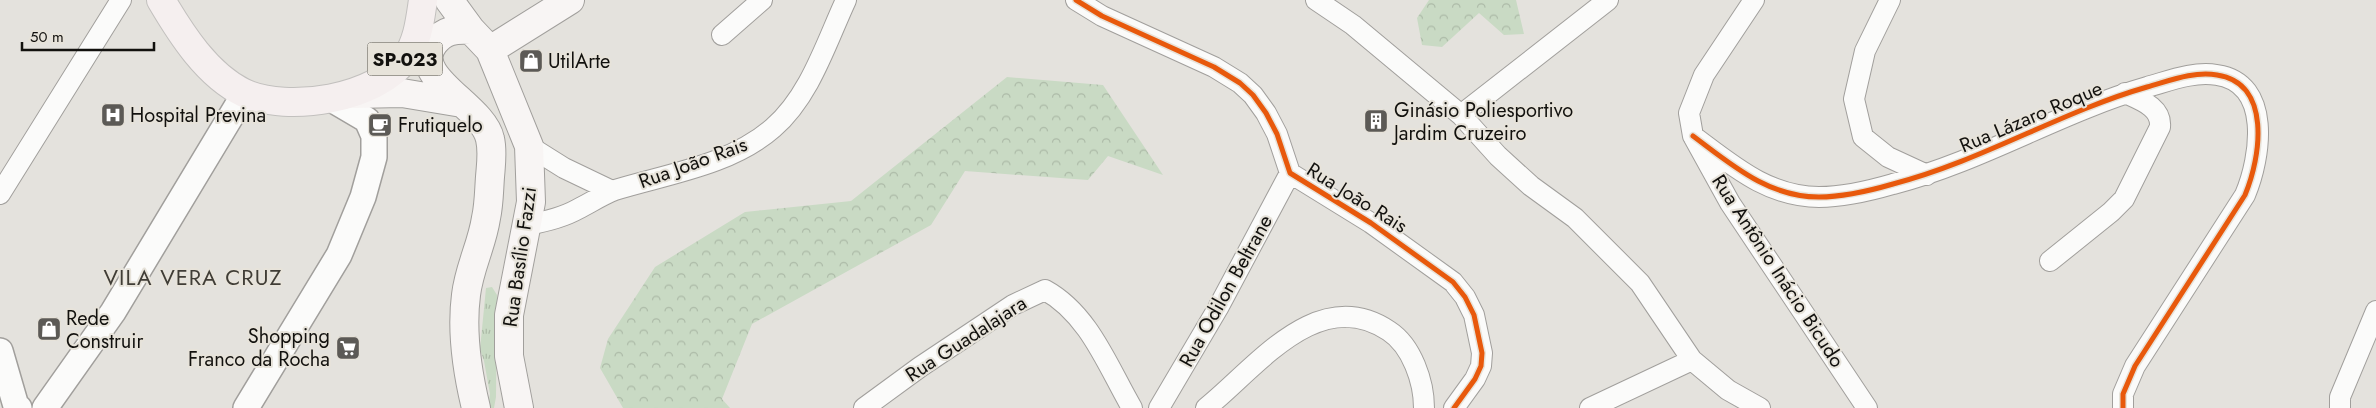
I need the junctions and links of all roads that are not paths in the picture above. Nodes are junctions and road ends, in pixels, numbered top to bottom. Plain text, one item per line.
1 (121, 0) edge
2 (161, 0) edge
3 (181, 0) edge
4 (423, 0) edge
5 (449, 0) edge
6 (570, 0) edge
7 (762, 0) edge
8 (846, 0) edge
9 (1076, 0) edge
10 (1316, 0) edge
11 (1608, 0) edge
12 (1754, 0) edge
13 (1890, 0) edge
14 (471, 30) junction
15 (722, 35) dead end
16 (192, 46) junction
17 (490, 50) junction
18 (245, 93) junction
19 (2124, 94) junction
20 (344, 97) junction
21 (462, 103) junction
22 (1461, 114) junction
23 (1693, 136) junction
24 (529, 146) junction
25 (1290, 173) junction
26 (1927, 175) junction
27 (612, 191) junction
28 (0, 194) edge
29 (486, 219) junction
30 (527, 225) junction
31 (474, 256) junction
32 (2050, 261) dead end
33 (518, 264) junction
34 (2376, 311) edge
35 (0, 351) edge
36 (1692, 360) junction
37 (19, 408) edge
38 (45, 408) edge
39 (246, 408) edge
40 (476, 408) edge
41 (518, 408) edge
42 (864, 408) edge
43 (1132, 408) edge
44 (1159, 408) edge
45 (1206, 408) edge
46 (1424, 408) edge
47 (1454, 408) edge
48 (1590, 408) edge
49 (1760, 408) edge
50 (1867, 408) edge
51 (2122, 408) edge
52 (2340, 408) edge

1 - 28 street
2 - 16 main road, SP-023
3 - 16 main road
4 - 20 main road, SP-023
5 - 14 main road, Rua Basílio Fazzi
6 - 17 main road
7 - 15 street
8 - 27 street, Rua João Rais
9 - 25 street, Rua João Rais
10 - 22 street
11 - 22 street
12 - 23 street, Rua Antônio Inácio Bicudo
13 - 26 street
14 - 17 main road, Rua Basílio Fazzi
14 - 21 main road, Rua Basílio Fazzi
16 - 18 main road, SP-023
17 - 24 main road, Rua Basílio Fazzi
18 - 20 main road, SP-023
18 - 38 street
19 - 26 street, Rua Lázaro Roque
19 - 32 street
19 - 51 street, Rua Lázaro Roque
20 - 21 main road, SP-023
20 - 39 street
21 - 29 main road, Rua Basílio Fazzi
22 - 36 street
23 - 26 street, Rua Lázaro Roque
23 - 50 street, Rua Antônio Inácio Bicudo
24 - 27 street, Rua João Rais
24 - 30 main road, Rua Basílio Fazzi
25 - 44 street, Rua Odilon Beltrane
25 - 47 street, Rua João Rais
27 - 30 street, Rua João Rais
29 - 30 main road
29 - 31 main road, Rua Basílio Fazzi
30 - 33 main road, Rua Basílio Fazzi
31 - 33 main road
31 - 40 main road, Rua Basílio Fazzi
33 - 41 main road, Rua Basílio Fazzi
34 - 52 street
35 - 37 street
36 - 48 street
36 - 49 street
42 - 43 street, Rua Guadalajara
45 - 46 street

